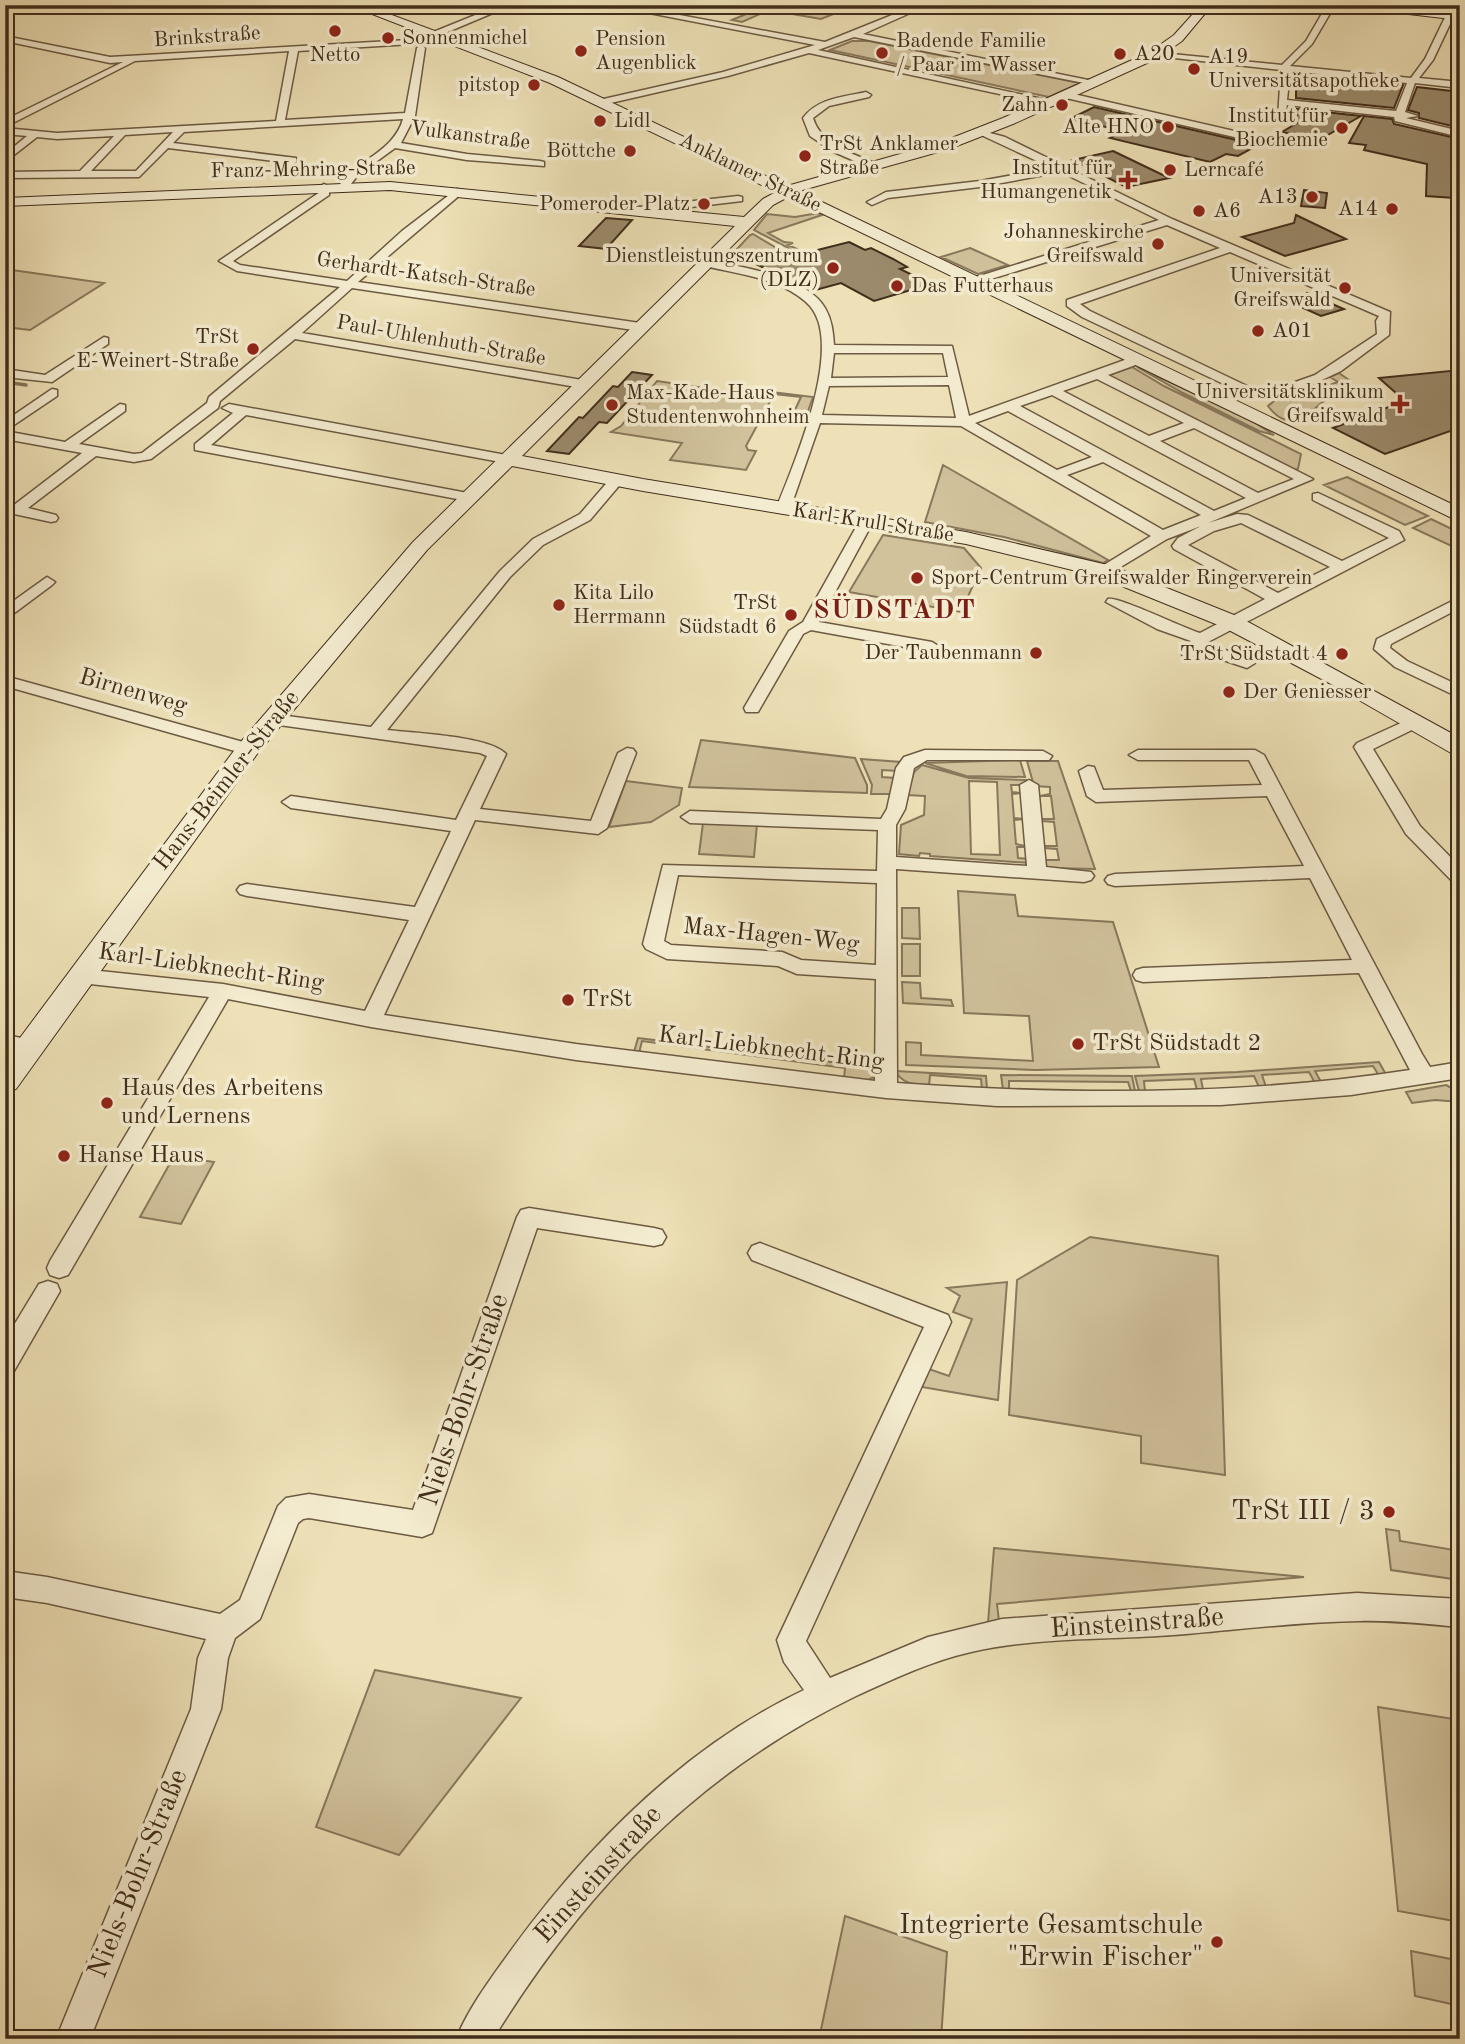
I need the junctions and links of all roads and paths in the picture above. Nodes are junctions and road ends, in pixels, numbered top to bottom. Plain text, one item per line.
1 (13, 5) edge
2 (354, 5) edge
3 (508, 5) edge
4 (612, 5) edge
5 (636, 5) edge
6 (924, 5) edge
7 (1207, 5) edge
8 (1331, 5) edge
9 (1357, 5) edge
10 (659, 7) edge
11 (5, 8) edge
12 (644, 12) junction
13 (1455, 12) edge
14 (856, 35) junction
15 (434, 36) junction
16 (5, 38) edge
17 (412, 41) junction
18 (838, 41) junction
19 (453, 42) junction
20 (827, 45) junction
21 (421, 48) dead end
22 (294, 49) junction
23 (812, 51) junction
24 (1152, 55) junction
25 (131, 59) junction
26 (1286, 67) junction
27 (1413, 80) junction
28 (1094, 82) junction
29 (1460, 85) edge
30 (866, 95) dead end
31 (1065, 95) junction
32 (601, 102) junction
33 (1051, 102) junction
34 (1282, 102) junction
35 (1399, 114) junction
36 (410, 116) junction
37 (1281, 116) dead end
38 (1448, 120) dead end
39 (280, 123) junction
40 (5, 124) edge
41 (180, 130) junction
42 (5, 131) edge
43 (982, 132) junction
44 (122, 133) junction
45 (1460, 134) edge
46 (34, 135) junction
47 (1277, 144) dead end
48 (166, 145) junction
49 (394, 145) junction
50 (273, 158) junction
51 (5, 159) edge
52 (540, 164) dead end
53 (251, 166) dead end
54 (873, 166) junction
55 (1061, 169) junction
56 (276, 170) dead end
57 (5, 175) edge
58 (82, 175) junction
59 (324, 187) junction
60 (342, 187) junction
61 (786, 190) junction
62 (457, 192) junction
63 (738, 199) dead end
64 (5, 202) edge
65 (872, 202) dead end
66 (632, 211) junction
67 (1168, 221) junction
68 (746, 222) junction
69 (1230, 248) junction
70 (705, 263) junction
71 (974, 281) junction
72 (350, 283) junction
73 (640, 327) junction
74 (293, 335) junction
75 (104, 341) dead end
76 (828, 349) junction
77 (1137, 360) junction
78 (5, 373) edge
79 (1097, 374) junction
80 (823, 382) junction
81 (955, 382) junction
82 (582, 384) junction
83 (1054, 391) junction
84 (52, 393) dead end
85 (213, 405) junction
86 (1011, 407) junction
87 (120, 408) dead end
88 (243, 411) junction
89 (816, 419) junction
90 (964, 422) junction
91 (1193, 424) junction
92 (5, 427) edge
93 (5, 435) edge
94 (1148, 441) junction
95 (68, 446) junction
96 (93, 451) junction
97 (1104, 457) junction
98 (506, 459) junction
99 (1055, 475) junction
100 (616, 481) junction
101 (468, 497) junction
102 (1318, 497) dead end
103 (1257, 498) junction
104 (11, 508) edge
105 (783, 509) junction
106 (1211, 515) junction
107 (1460, 516) edge
108 (51, 518) dead end
109 (866, 522) junction
110 (1162, 536) junction
111 (1340, 566) junction
112 (1104, 570) junction
113 (47, 582) dead end
114 (1276, 598) junction
115 (1460, 601) edge
116 (1114, 602) dead end
117 (1440, 612) junction
118 (5, 615) edge
119 (1231, 622) junction
120 (1460, 622) edge
121 (809, 625) junction
122 (1195, 645) junction
123 (932, 647) dead end
124 (1247, 663) dead end
125 (5, 681) edge
126 (1460, 693) edge
127 (752, 708) dead end
128 (272, 719) junction
129 (1414, 722) junction
130 (375, 733) junction
131 (1460, 748) edge
132 (248, 749) junction
133 (627, 753) dead end
134 (1138, 755) dead end
135 (1043, 756) dead end
136 (1088, 771) dead end
137 (1029, 785) dead end
138 (1273, 790) junction
139 (291, 802) dead end
140 (690, 817) dead end
141 (892, 817) junction
142 (467, 821) junction
143 (886, 870) junction
144 (1316, 872) junction
145 (1037, 873) junction
146 (1084, 876) dead end
147 (1460, 878) edge
148 (1115, 880) dead end
149 (247, 890) dead end
150 (422, 915) junction
151 (1366, 965) junction
152 (887, 973) junction
153 (1143, 975) dead end
154 (81, 976) junction
155 (223, 991) junction
156 (371, 1020) junction
157 (18, 1045) edge
158 (1460, 1070) edge
159 (1425, 1076) junction
160 (5, 1081) edge
161 (886, 1090) junction
162 (654, 1237) dead end
163 (760, 1253) dead end
164 (59, 1268) dead end
165 (48, 1291) dead end
166 (5, 1363) edge
167 (5, 1584) edge
168 (1460, 1614) edge
169 (224, 1629) junction
170 (824, 1694) junction
171 (73, 2039) edge
172 (472, 2039) edge

1 - 11 street
2 - 15 main road, Anklamer Straße
3 - 15 street, Brinkstraße
4 - 12 street
5 - 10 street
6 - 14 street
7 - 24 main road
8 - 26 street
9 - 13 main road
10 - 12 street
10 - 18 street
12 - 20 street
13 - 27 street
14 - 18 street
14 - 28 street
15 - 17 street, Brinkstraße
15 - 19 main road, Anklamer Straße
16 - 25 street, Brinkstraße
17 - 19 street, Brinkstraße
17 - 22 street, Brinkstraße
18 - 20 street
19 - 32 main road, Anklamer Straße
20 - 23 street
21 - 36 street, Vulkanstraße
22 - 25 street, Brinkstraße
22 - 39 street
23 - 32 street
23 - 33 street
24 - 26 street
24 - 28 main road
25 - 40 street
26 - 27 street
26 - 34 street
27 - 29 street
27 - 35 street
28 - 31 main road
30 - 54 street
31 - 33 main road
31 - 47 street
32 - 61 main road, Anklamer Straße
33 - 43 main road
34 - 35 street
34 - 37 street
35 - 38 street
35 - 45 street
36 - 39 street
36 - 49 street, Vulkanstraße
39 - 41 street
41 - 44 street
41 - 48 street
42 - 46 street
43 - 54 main road
43 - 55 street
44 - 46 street
44 - 58 street
46 - 51 street
48 - 50 street
48 - 58 street
49 - 52 street, Vulkanstraße
49 - 60 street, Vulkanstraße
50 - 53 street
50 - 56 street
54 - 61 main road
55 - 65 street
55 - 67 street
57 - 58 street
59 - 60 main road, Franz-Mehring-Straße
59 - 64 main road, Franz-Mehring-Straße
59 - 72 street, Gerhardt-Katsch-Straße
60 - 62 main road, Franz-Mehring-Straße
61 - 68 main road, Hans-Beimler-Straße
61 - 71 main road, Anklamer Straße
62 - 66 main road, Franz-Mehring-Straße
62 - 72 street
63 - 66 street
66 - 68 main road, Franz-Mehring-Straße
67 - 69 street
67 - 71 street
68 - 70 main road, Hans-Beimler-Straße
69 - 69 street
70 - 73 main road, Hans-Beimler-Straße
70 - 76 street
71 - 77 main road, Anklamer Straße
72 - 73 street, Gerhardt-Katsch-Straße
72 - 74 street
73 - 82 main road, Hans-Beimler-Straße
74 - 82 street, Paul-Uhlenhuth-Straße
74 - 85 street
75 - 78 street
76 - 80 street
76 - 81 street
77 - 79 street
77 - 107 main road, Anklamer Straße
79 - 83 street
79 - 91 street
80 - 81 street
80 - 89 street
81 - 90 street
82 - 98 main road, Hans-Beimler-Straße
83 - 86 street
83 - 94 street
84 - 92 street
85 - 88 street
85 - 96 street
86 - 90 street
86 - 97 street
87 - 95 street
88 - 98 street
88 - 101 street
89 - 90 street
89 - 105 street
90 - 99 street
91 - 94 street
91 - 103 street
93 - 95 street
94 - 103 street
95 - 96 street
96 - 104 street
97 - 99 street
97 - 106 street
98 - 100 main road, Karl-Krull-Straße
98 - 101 main road, Hans-Beimler-Straße
99 - 110 street
100 - 105 main road, Karl-Krull-Straße
100 - 130 street
101 - 128 main road, Hans-Beimler-Straße
102 - 111 street
103 - 106 street
104 - 108 street
105 - 109 main road, Karl-Krull-Straße
106 - 110 street
109 - 112 main road, Karl-Krull-Straße
109 - 121 street
110 - 112 street
111 - 114 street
111 - 114 street
112 - 119 main road, Karl-Krull-Straße
113 - 118 street
114 - 119 street
115 - 117 street
116 - 122 street
117 - 120 street
117 - 126 street
119 - 122 street
119 - 129 main road, Karl-Krull-Straße
121 - 123 street
121 - 127 street
122 - 124 street
125 - 132 street, Birnenweg
128 - 130 street
128 - 132 main road, Hans-Beimler-Straße
129 - 131 main road, Karl-Krull-Straße
129 - 147 street
130 - 142 street
132 - 154 main road, Hans-Beimler-Straße
133 - 142 street
134 - 138 street
135 - 141 street, Max-Hagen-Weg
136 - 138 street
137 - 145 street
138 - 144 street
139 - 142 street
140 - 141 street
141 - 143 street, Max-Hagen-Weg
142 - 150 street
143 - 145 street, Max-Hagen-Weg
143 - 152 street, Max-Hagen-Weg
143 - 152 street, Max-Hagen-Weg
144 - 148 street
144 - 151 street
145 - 146 street, Max-Hagen-Weg
149 - 150 street
150 - 156 street
151 - 153 street
151 - 159 street
152 - 161 street, Max-Hagen-Weg
154 - 155 street, Karl-Liebknecht-Ring
154 - 157 main road, Hans-Beimler-Straße
155 - 156 street, Karl-Liebknecht-Ring
155 - 164 street
156 - 161 street, Karl-Liebknecht-Ring
157 - 160 main road, Hans-Beimler-Straße
158 - 159 street, Karl-Liebknecht-Ring
159 - 161 street, Karl-Liebknecht-Ring
162 - 169 street, Niels-Bohr-Straße
163 - 170 street
165 - 166 street
167 - 169 street
168 - 170 street, Einsteinstraße
169 - 171 street, Niels-Bohr-Straße
170 - 172 street, Einsteinstraße

